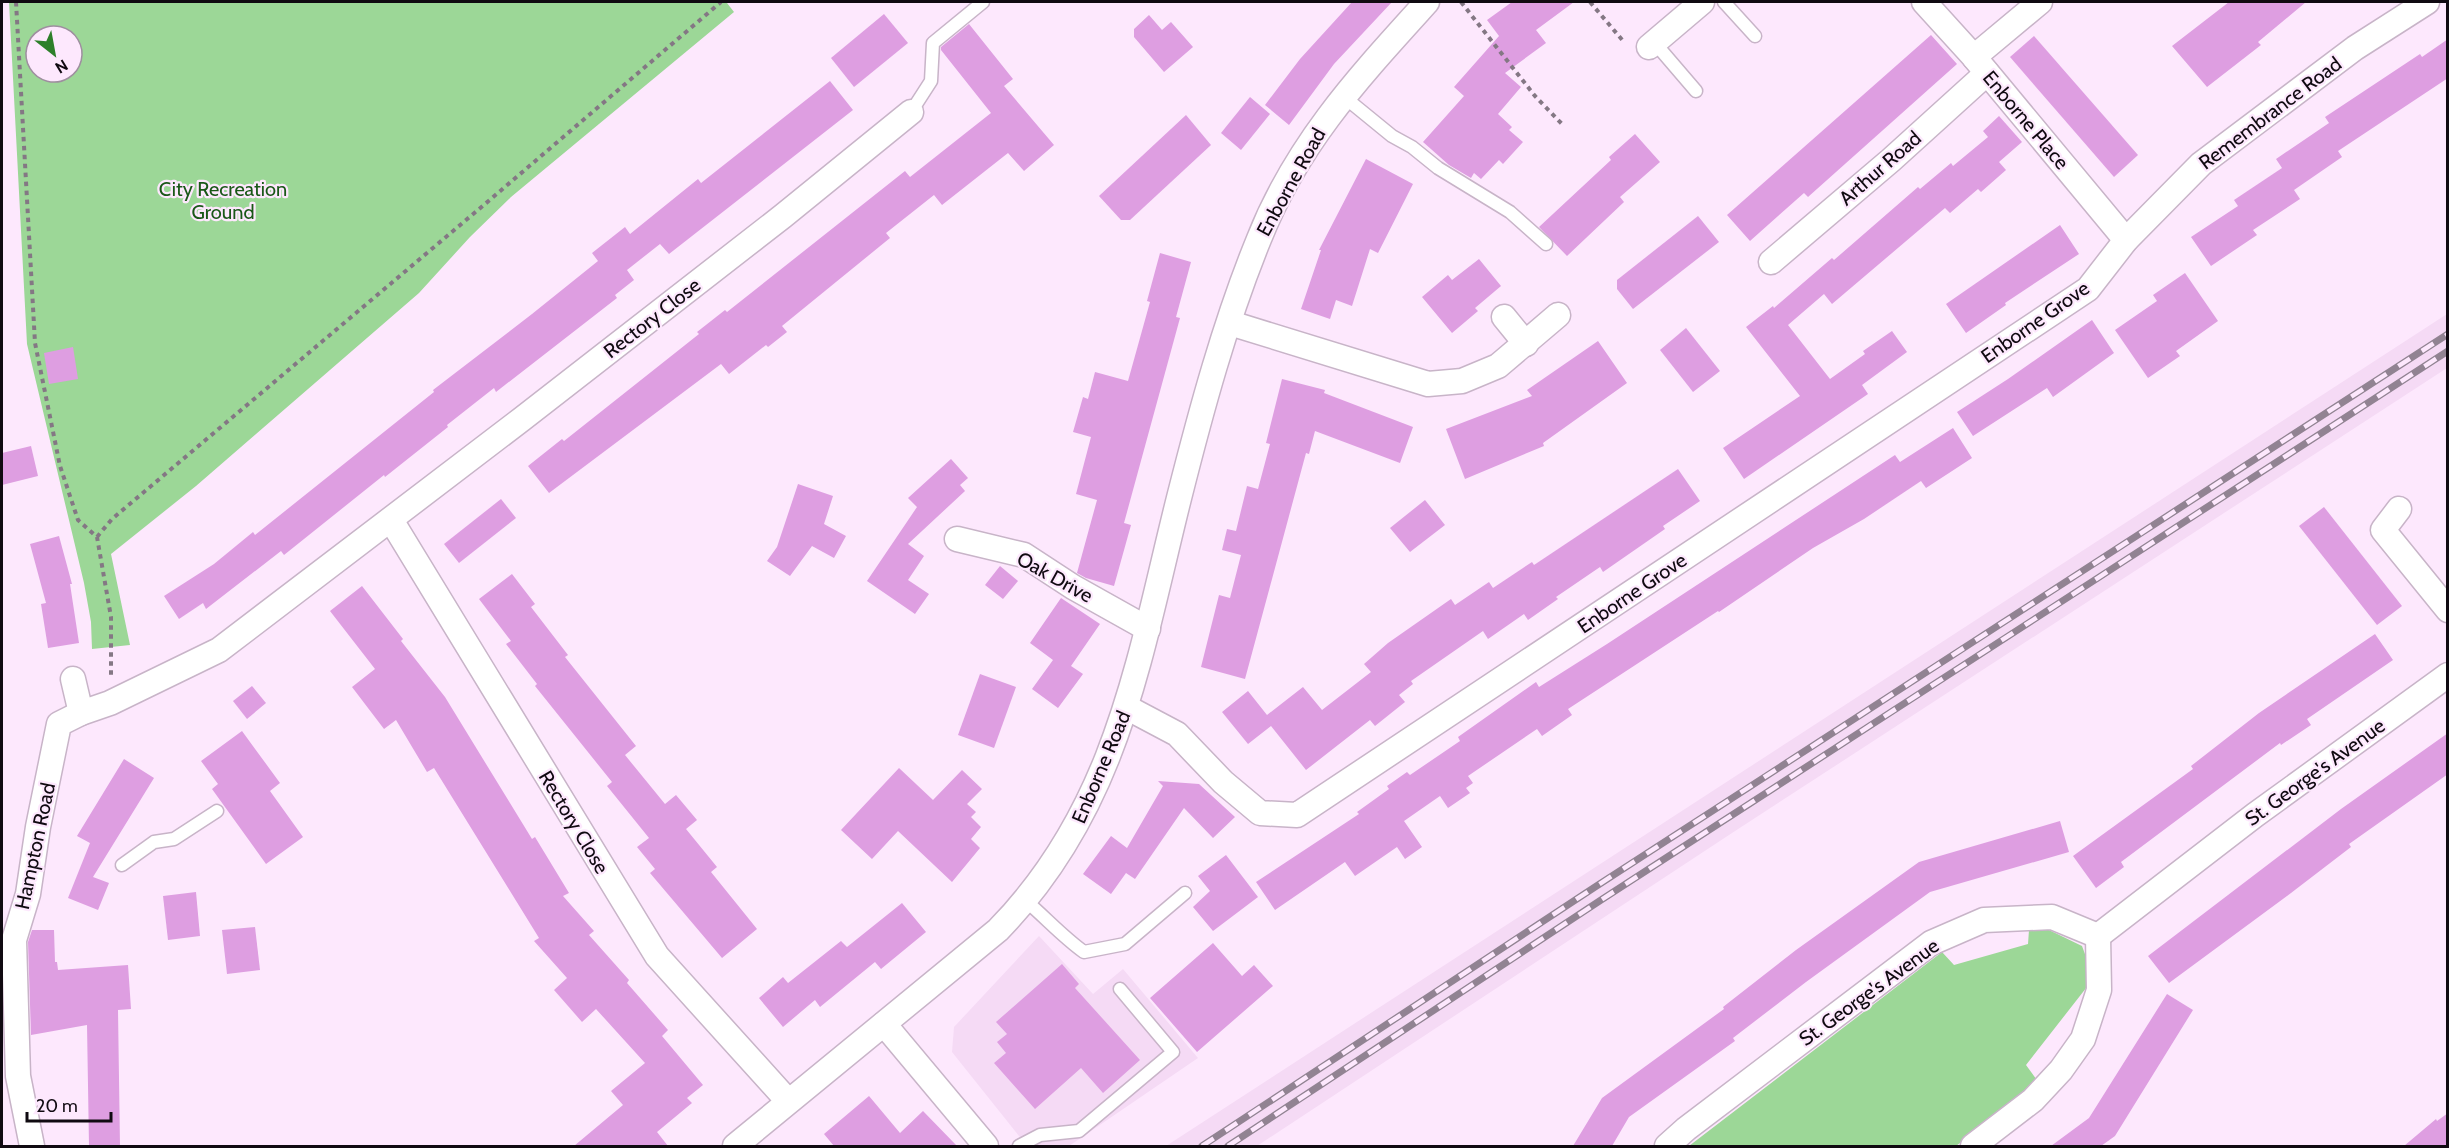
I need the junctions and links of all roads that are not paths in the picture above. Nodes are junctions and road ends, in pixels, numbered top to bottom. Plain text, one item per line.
1 (982, 2) edge
2 (1427, 2) edge
3 (1702, 2) edge
4 (1724, 2) edge
5 (1924, 2) edge
6 (2040, 2) edge
7 (2427, 2) edge
8 (1755, 36) dead end
9 (1651, 44) joint
10 (1980, 65) junction
11 (1696, 91) dead end
12 (1343, 96) junction
13 (911, 112) joint
14 (2126, 240) junction
15 (1546, 244) dead end
16 (1771, 262) dead end
17 (1558, 315) dead end
18 (1504, 317) dead end
19 (1230, 323) junction
20 (1526, 344) junction
21 (2399, 509) dead end
22 (391, 520) junction
23 (957, 539) dead end
24 (2448, 610) edge
25 (1148, 630) junction
26 (2448, 675) edge
27 (73, 679) dead end
28 (1126, 707) junction
29 (81, 712) junction
30 (58, 736) joint
31 (217, 812) dead end
32 (122, 865) dead end
33 (1185, 893) dead end
34 (1026, 901) junction
35 (2098, 936) junction
36 (1120, 989) dead end
37 (884, 1024) junction
38 (10, 1075) edge
39 (788, 1101) junction
40 (32, 1146) edge
41 (735, 1146) edge
42 (986, 1146) edge
43 (1019, 1146) edge
44 (1667, 1146) edge
45 (1973, 1146) edge

1 - 13 lane
2 - 12 street, Enborne Road
3 - 9 street
4 - 8 lane
5 - 10 street, Enborne Place
6 - 10 street, Arthur Road
7 - 14 street, Remembrance Road
9 - 11 lane
10 - 14 street, Enborne Place
10 - 16 street, Arthur Road
12 - 15 lane
12 - 19 street, Enborne Road
13 - 22 street, Rectory Close
14 - 28 street, Enborne Grove
17 - 20 street
18 - 20 street
19 - 20 street
19 - 25 street, Enborne Road
21 - 24 street
22 - 29 street, Rectory Close
22 - 39 street, Rectory Close
23 - 25 street, Oak Drive
25 - 28 street, Enborne Road
26 - 35 street, St. George's Avenue
27 - 29 street
28 - 34 street, Enborne Road
29 - 30 street, Rectory Close
30 - 38 street, Hampton Road
31 - 32 lane
33 - 34 lane
34 - 37 street, Enborne Road
35 - 44 street, St. George's Avenue
35 - 45 street
36 - 43 lane
37 - 39 street, Enborne Road
37 - 42 street
38 - 40 street, Hampton Road
39 - 41 street, Enborne Road

